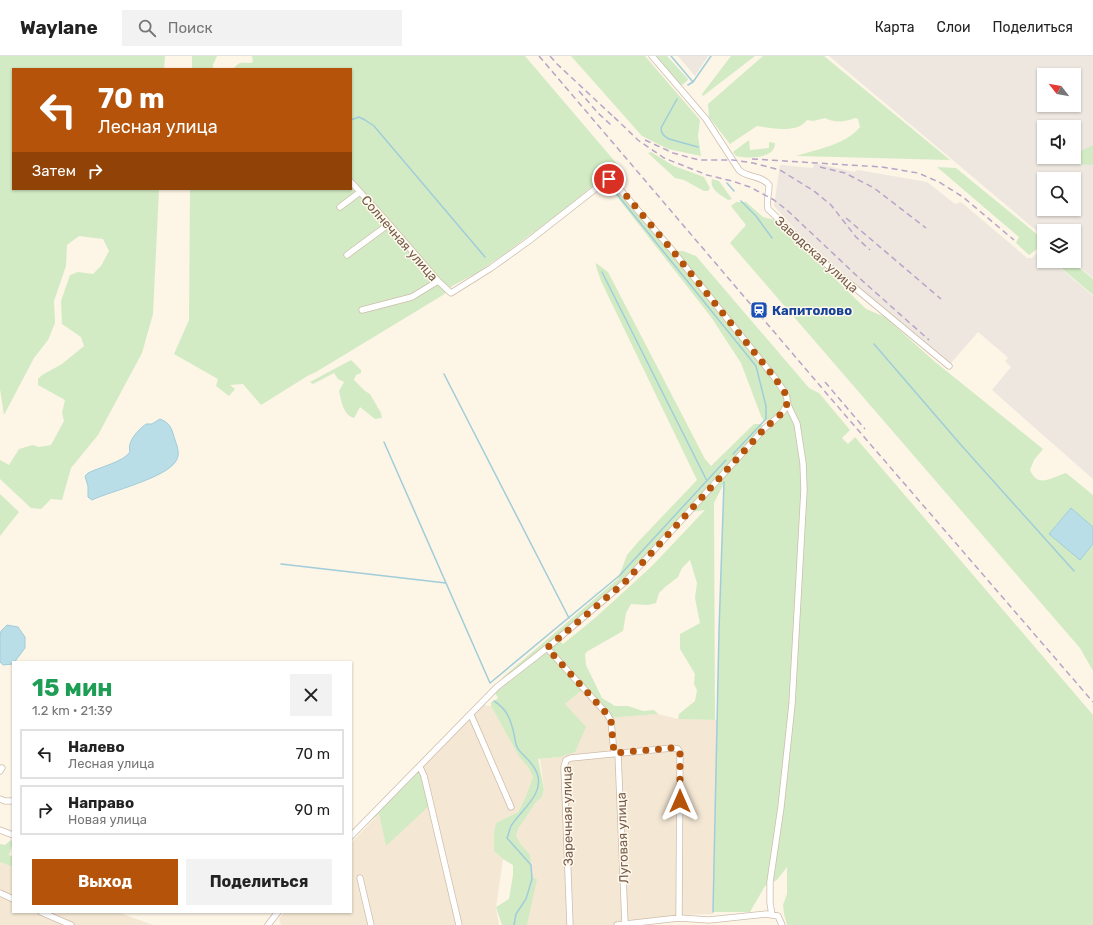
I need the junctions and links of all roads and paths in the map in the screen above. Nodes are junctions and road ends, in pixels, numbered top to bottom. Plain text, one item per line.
1 (652, 56) edge
2 (352, 183) edge
3 (360, 192) junction
4 (340, 207) dead end
5 (389, 224) junction
6 (347, 255) dead end
7 (438, 281) junction
8 (362, 310) dead end
9 (949, 366) dead end
10 (787, 403) junction
11 (547, 648) junction
12 (471, 715) junction
13 (616, 753) junction
14 (420, 767) junction
15 (0, 799) edge
16 (12, 802) edge
17 (511, 807) dead end
18 (0, 830) edge
19 (12, 835) edge
20 (352, 835) edge
21 (360, 878) dead end
22 (0, 893) edge
23 (12, 899) edge
24 (43, 913) edge
25 (277, 913) edge
26 (772, 915) junction
27 (679, 918) junction
28 (625, 924) junction
29 (71, 925) edge
30 (268, 925) edge
31 (371, 925) edge
32 (459, 925) edge
33 (570, 925) edge
34 (617, 925) edge
35 (782, 925) edge

1 - 9 street, Заводская улица
2 - 3 street, Солнечная улица
3 - 4 street
3 - 5 street, Солнечная улица
5 - 6 street
5 - 7 street, Солнечная улица
7 - 8 street
7 - 10 street, Солнечная улица
10 - 11 street
10 - 26 street
11 - 12 street
11 - 13 street, Луговая улица
12 - 14 street
12 - 17 street
13 - 27 street
13 - 28 street, Луговая улица
13 - 33 street, Заречная улица
14 - 20 street
14 - 32 street
15 - 16 street
18 - 19 street
21 - 31 street
22 - 23 street
24 - 29 street
25 - 30 street
26 - 27 street
26 - 35 street
27 - 28 street
28 - 34 street

